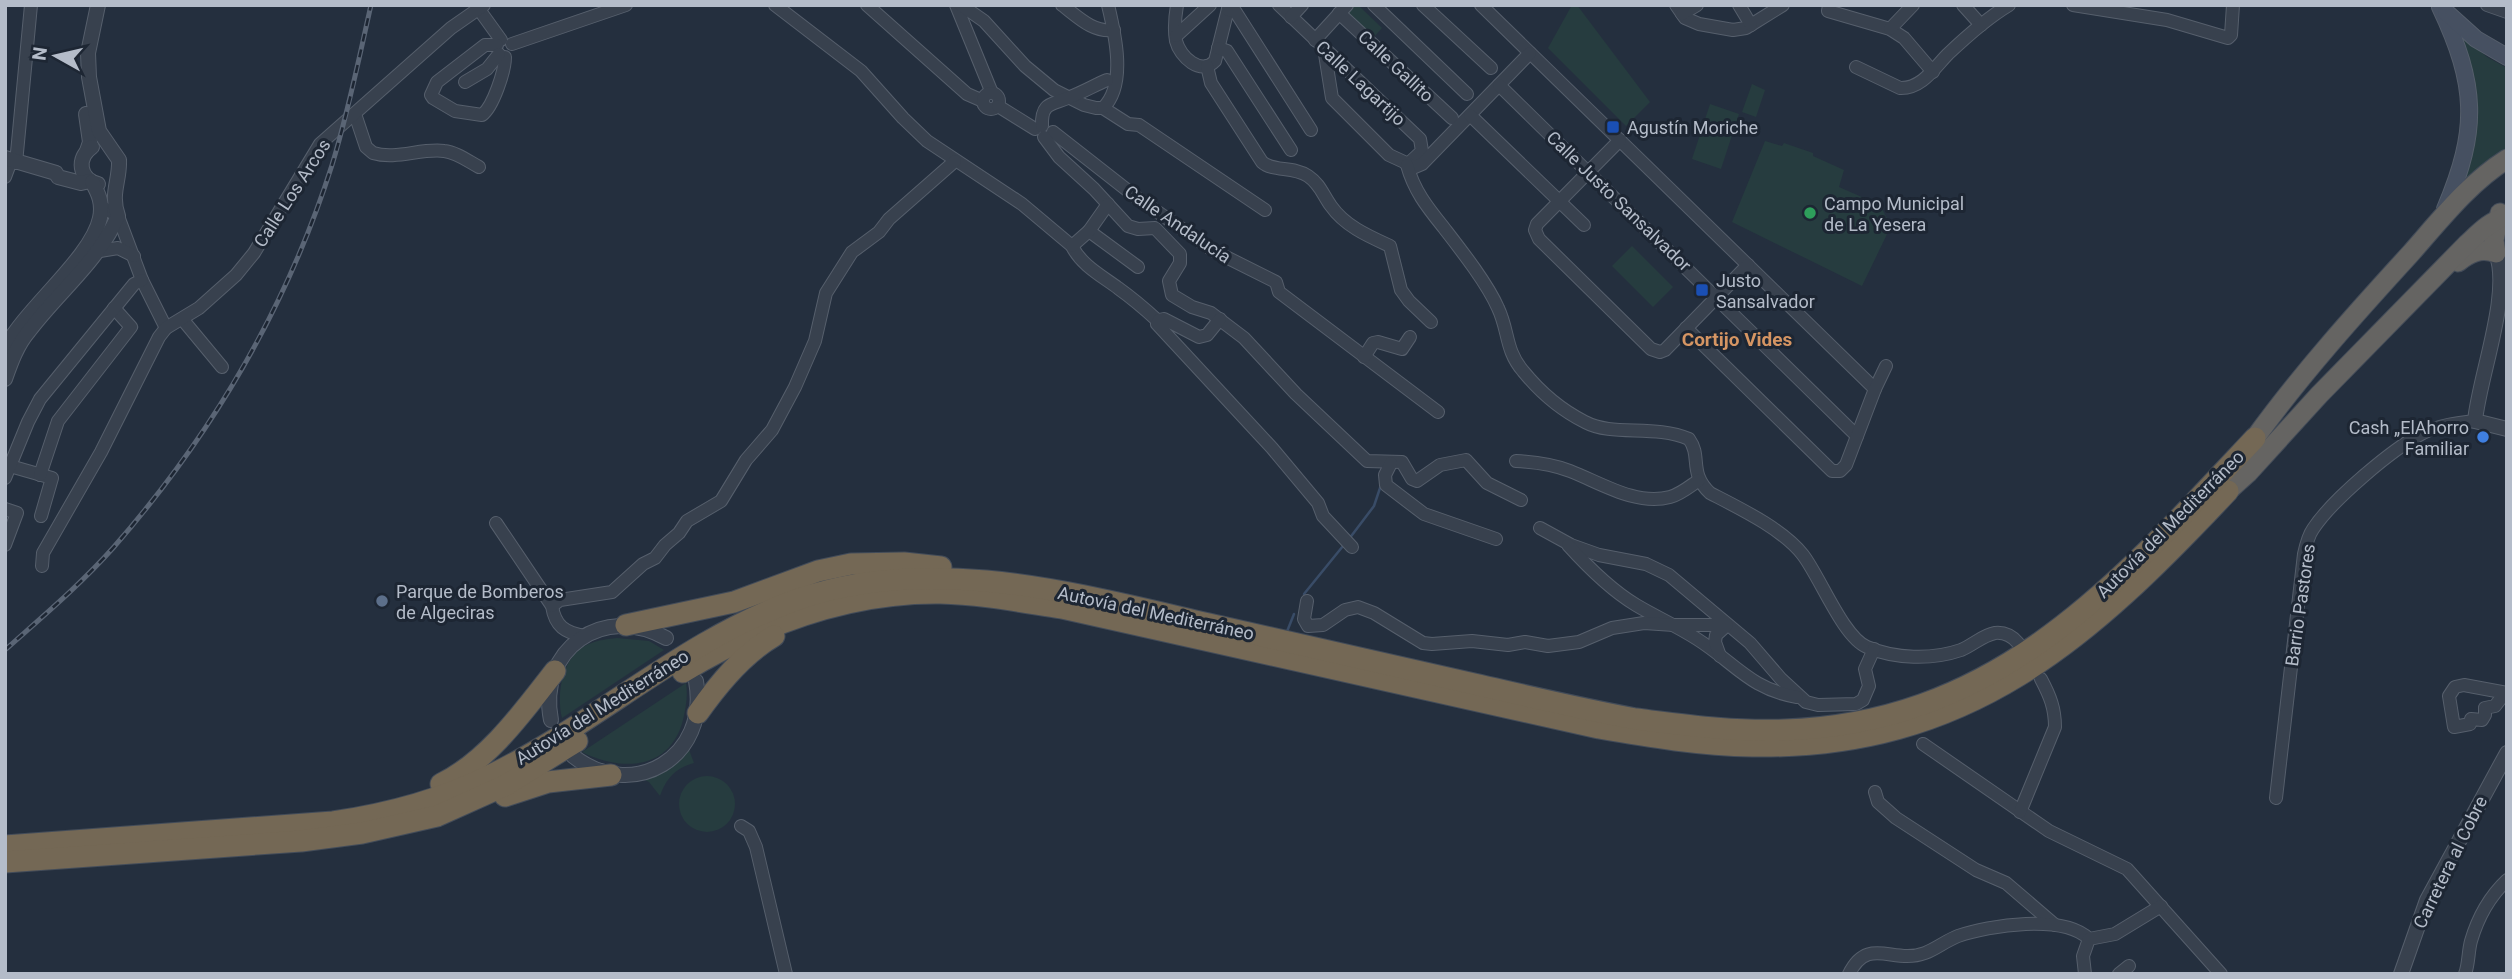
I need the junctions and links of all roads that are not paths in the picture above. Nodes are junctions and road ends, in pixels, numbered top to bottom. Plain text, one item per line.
1 (31, 5) edge
2 (89, 5) edge
3 (98, 5) edge
4 (626, 5) edge
5 (775, 5) edge
6 (867, 5) edge
7 (956, 5) edge
8 (961, 5) edge
9 (1062, 5) edge
10 (1108, 5) edge
11 (1177, 5) edge
12 (1210, 5) edge
13 (1279, 5) edge
14 (1302, 5) edge
15 (1374, 5) edge
16 (1423, 5) edge
17 (1481, 5) edge
18 (1697, 5) edge
19 (1739, 5) edge
20 (1783, 5) edge
21 (1913, 5) edge
22 (1963, 5) edge
23 (2009, 5) edge
24 (2073, 5) edge
25 (2169, 5) edge
26 (2233, 5) edge
27 (2487, 5) edge
28 (2443, 6) edge
29 (481, 7) edge
30 (1228, 7) edge
31 (1829, 8) edge
32 (2101, 8) edge
33 (1343, 9) edge
34 (1679, 10) edge
35 (2507, 12) edge
36 (1291, 17) junction
37 (2167, 20) junction
38 (1982, 24) junction
39 (1751, 25) junction
40 (1890, 29) junction
41 (1114, 30) junction
42 (1176, 36) junction
43 (1319, 44) junction
44 (503, 48) junction
45 (1218, 48) junction
46 (2507, 48) edge
47 (1530, 53) junction
48 (2507, 57) edge
49 (1207, 66) junction
50 (1491, 68) dead end
51 (1856, 68) dead end
52 (1933, 72) junction
53 (1107, 80) dead end
54 (465, 82) dead end
55 (1499, 85) junction
56 (1467, 94) dead end
57 (988, 97) junction
58 (1069, 98) junction
59 (1103, 108) junction
60 (355, 114) junction
61 (1470, 115) junction
62 (1452, 118) dead end
63 (1311, 130) dead end
64 (1044, 131) junction
65 (1620, 140) junction
66 (110, 148) junction
67 (1291, 150) dead end
68 (84, 155) junction
69 (2507, 159) edge
70 (11, 161) edge
71 (955, 161) junction
72 (1407, 165) junction
73 (479, 167) dead end
74 (1589, 171) junction
75 (56, 173) junction
76 (117, 174) junction
77 (5, 177) edge
78 (91, 182) junction
79 (1560, 201) junction
80 (1108, 204) junction
81 (102, 206) junction
82 (1265, 210) dead end
83 (118, 216) junction
84 (2505, 218) edge
85 (2441, 220) junction
86 (1584, 225) dead end
87 (1089, 231) junction
88 (1072, 246) junction
89 (100, 250) junction
90 (2496, 253) junction
91 (134, 256) junction
92 (1748, 265) junction
93 (1138, 267) dead end
94 (142, 280) junction
95 (2424, 290) junction
96 (1716, 297) junction
97 (114, 308) junction
98 (1220, 319) junction
99 (183, 320) junction
100 (1158, 321) junction
101 (1431, 322) dead end
102 (166, 328) junction
103 (1686, 328) junction
104 (1410, 337) dead end
105 (5, 348) edge
106 (1364, 357) junction
107 (1886, 366) dead end
108 (222, 367) dead end
109 (5, 379) edge
110 (1875, 390) junction
111 (1437, 412) dead end
112 (2475, 421) junction
113 (2507, 429) edge
114 (1857, 436) junction
115 (2255, 438) joint
116 (1395, 458) junction
117 (1516, 461) dead end
118 (8, 472) edge
119 (40, 475) junction
120 (1699, 480) junction
121 (2228, 491) joint
122 (1521, 500) dead end
123 (5, 509) edge
124 (41, 516) dead end
125 (496, 523) dead end
126 (1540, 528) dead end
127 (1496, 539) dead end
128 (1564, 541) junction
129 (6, 543) edge
130 (1352, 547) dead end
131 (42, 566) dead end
132 (1010, 584) junction
133 (941, 593) junction
134 (1307, 601) dead end
135 (552, 606) junction
136 (1152, 620) junction
137 (626, 625) junction
138 (1674, 625) junction
139 (1727, 625) junction
140 (585, 636) junction
141 (666, 638) dead end
142 (2018, 643) dead end
143 (1874, 649) junction
144 (1720, 656) junction
145 (555, 671) junction
146 (2041, 679) dead end
147 (696, 681) dead end
148 (2506, 693) edge
149 (1798, 697) junction
150 (1530, 705) junction
151 (698, 713) junction
152 (551, 719) dead end
153 (1923, 744) dead end
154 (573, 756) dead end
155 (2506, 756) edge
156 (611, 775) junction
157 (1875, 792) dead end
158 (2276, 798) dead end
159 (2020, 812) junction
160 (437, 816) junction
161 (741, 826) dead end
162 (229, 830) junction
163 (5, 846) edge
164 (5, 862) edge
165 (2507, 880) edge
166 (2161, 906) junction
167 (2056, 925) junction
168 (2089, 939) junction
169 (786, 974) edge
170 (1849, 974) edge
171 (2085, 974) edge
172 (2221, 974) edge
173 (2401, 974) edge
174 (2465, 974) edge

1 - 70 street
2 - 68 street
3 - 66 street
4 - 44 street
5 - 71 street
6 - 57 street
7 - 57 street
8 - 58 street
9 - 41 street
10 - 41 street
11 - 42 street
12 - 42 street
13 - 36 street, Calle Lagartijo
14 - 36 street
15 - 56 street
16 - 50 street
17 - 47 street
18 - 34 street
19 - 39 street
20 - 39 street
21 - 40 street
22 - 38 street
23 - 38 street
24 - 32 street
25 - 37 street
26 - 37 street
27 - 35 street
28 - 46 main road
28 - 48 main road
28 - 85 main road
29 - 44 street
29 - 60 street, Calle Los Arcos
30 - 45 street
30 - 63 street
31 - 40 street
32 - 37 street
33 - 43 street
33 - 62 street, Calle Gallito
34 - 39 street
36 - 43 street, Calle Lagartijo
38 - 52 street
40 - 52 street
41 - 59 street
42 - 49 street
43 - 72 street
43 - 72 street, Calle Lagartijo
44 - 44 street
44 - 54 street
45 - 49 street
45 - 67 street
47 - 55 street
47 - 65 street
49 - 101 street
51 - 52 street
53 - 58 street
55 - 61 street
55 - 74 street, Calle Justo Sansalvador
57 - 64 street
58 - 59 street
58 - 64 street
59 - 82 street
60 - 73 street
60 - 99 street, Calle Los Arcos
61 - 72 street
61 - 79 street
64 - 80 street
64 - 106 street, Calle Andalucía
65 - 74 street
65 - 92 street
66 - 68 street
66 - 76 street
68 - 75 street
68 - 78 street
69 - 85 highway
70 - 75 street
70 - 77 street
71 - 88 street
71 - 135 street
72 - 120 street
74 - 79 street
74 - 96 street, Calle Justo Sansalvador
75 - 78 street
76 - 78 street
76 - 83 street
78 - 81 street
79 - 86 street
79 - 103 street
80 - 87 street
80 - 98 street
81 - 83 street
81 - 105 street
83 - 89 street
83 - 91 street
84 - 90 highway
84 - 95 highway
85 - 115 highway
87 - 88 street
87 - 93 street
88 - 100 street
89 - 91 street
89 - 109 street
90 - 95 highway
90 - 112 street
91 - 94 street
92 - 96 street
92 - 110 street
94 - 97 street
94 - 102 street
95 - 121 highway
96 - 103 street
96 - 114 street, Calle Justo Sansalvador
97 - 118 street
97 - 119 street
98 - 100 street
98 - 116 street
99 - 102 street, Calle Los Arcos
99 - 108 street
100 - 130 street
102 - 131 street
103 - 114 street
104 - 106 street
106 - 111 street, Calle Andalucía
107 - 110 street
110 - 114 street
112 - 113 street
112 - 158 street, Barrio Pastores
115 - 150 highway, Autovía del Mediterráneo
116 - 122 street
116 - 127 street
117 - 120 street
118 - 119 street
119 - 124 street
120 - 143 street
121 - 150 highway, Autovía del Mediterráneo
123 - 129 street
125 - 135 street
126 - 128 street
128 - 138 street
128 - 139 street
132 - 136 highway, Autovía del Mediterráneo
132 - 137 highway
132 - 162 highway, Autovía del Mediterráneo
133 - 136 highway, Autovía del Mediterráneo
133 - 151 highway
133 - 160 highway, Autovía del Mediterráneo
134 - 138 street
135 - 140 street
136 - 150 highway, Autovía del Mediterráneo
137 - 140 street
137 - 141 street
138 - 139 street
138 - 144 street
139 - 144 street
139 - 149 street
140 - 145 street
142 - 143 street
143 - 149 street
144 - 149 street
145 - 152 street
145 - 162 highway
146 - 159 street
147 - 151 street
148 - 148 street
151 - 156 street
153 - 159 street
154 - 156 street
155 - 173 street, Carretera al Cobre
156 - 160 highway
157 - 167 street
159 - 166 street
160 - 164 highway, Autovía del Mediterráneo
161 - 169 street
162 - 163 highway, Autovía del Mediterráneo
165 - 174 street
166 - 168 street
166 - 172 street
167 - 168 street
167 - 170 street
168 - 171 street

